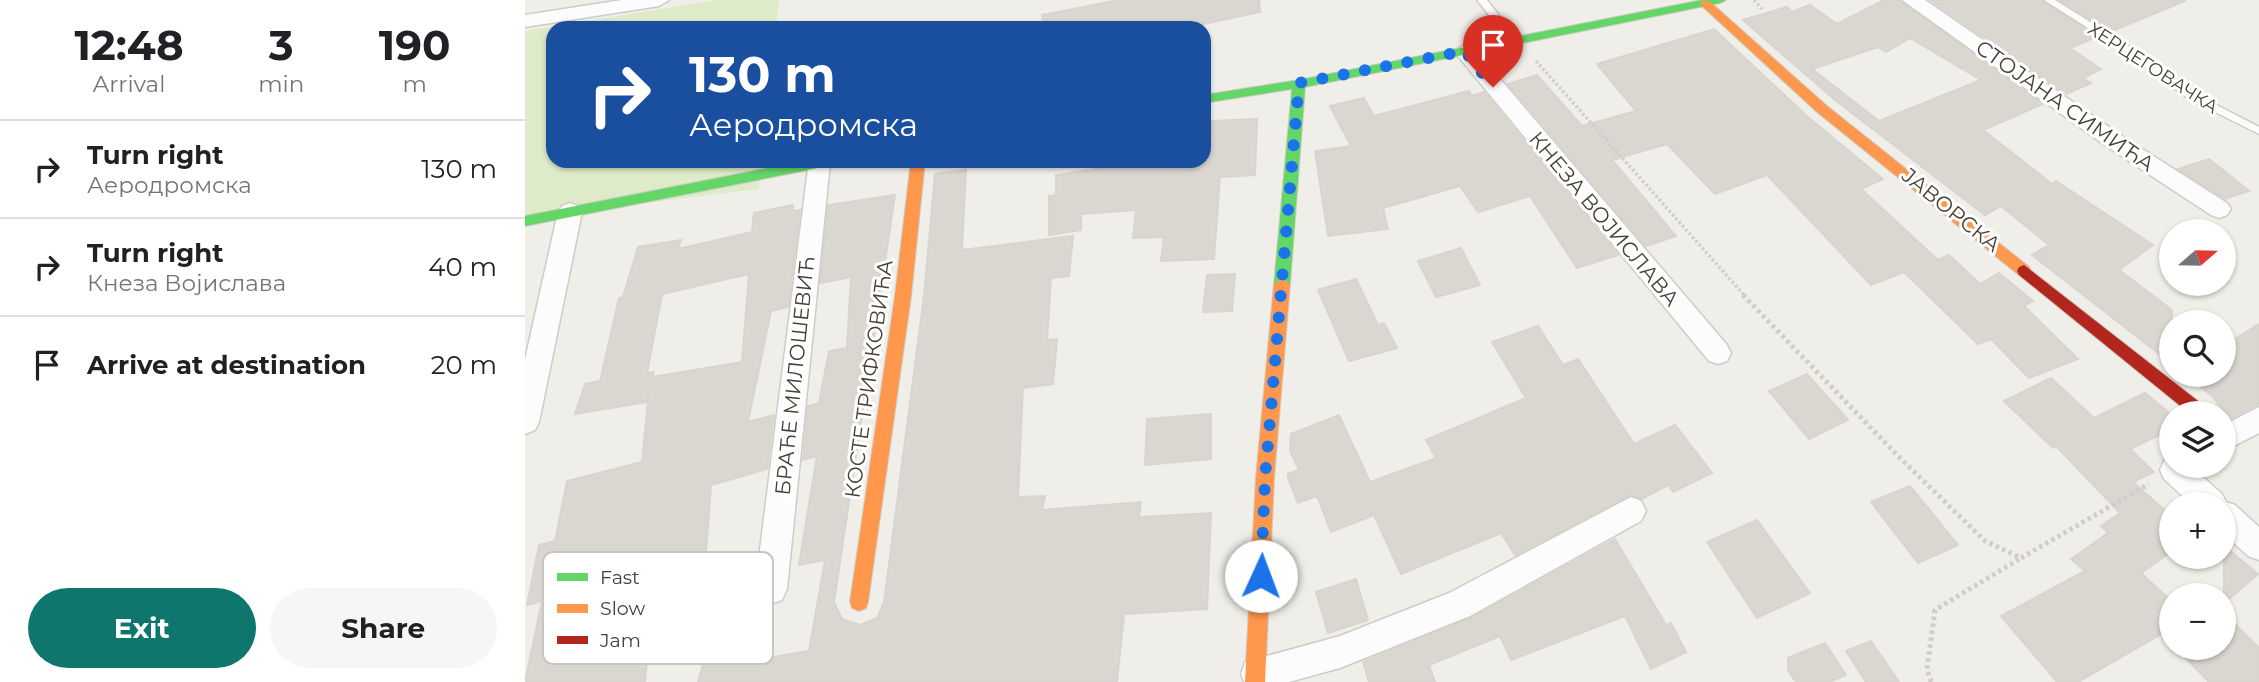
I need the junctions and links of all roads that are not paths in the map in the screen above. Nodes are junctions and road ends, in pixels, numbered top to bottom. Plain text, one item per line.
1 (659, 0) edge
2 (1482, 0) edge
3 (1912, 0) edge
4 (2049, 0) edge
5 (1712, 2) edge
6 (525, 21) edge
7 (1514, 41) junction
8 (1465, 51) junction
9 (1299, 83) junction
10 (1211, 98) edge
11 (2259, 131) edge
12 (793, 168) edge
13 (822, 168) edge
14 (917, 168) edge
15 (2219, 209) dead end
16 (570, 212) junction
17 (525, 221) edge
18 (1718, 353) dead end
19 (2186, 401) edge
20 (2259, 419) edge
21 (525, 422) edge
22 (2236, 431) edge
23 (2187, 478) edge
24 (2201, 492) edge
25 (1631, 511) dead end
26 (2236, 526) edge
27 (2259, 546) edge
28 (773, 573) edge
29 (859, 602) dead end
30 (1256, 678) edge

1 - 6 street
2 - 7 lane
3 - 15 street, СТОЈАНА СИМИЋА
4 - 11 lane, ХЕРЦЕГОВАЧКА
5 - 7 street
5 - 19 street, ЈАВОРСКА
7 - 8 street
8 - 9 street
8 - 18 street, КНЕЗА ВОЈИСЛАВА
9 - 10 street
9 - 30 street
12 - 16 street
13 - 28 street, БРАЋЕ МИЛОШЕВИЋ
14 - 29 street, КОСТЕ ТРИФКОВИЋА
16 - 17 street
16 - 21 street
20 - 22 street
23 - 24 street
25 - 30 street
26 - 27 street

